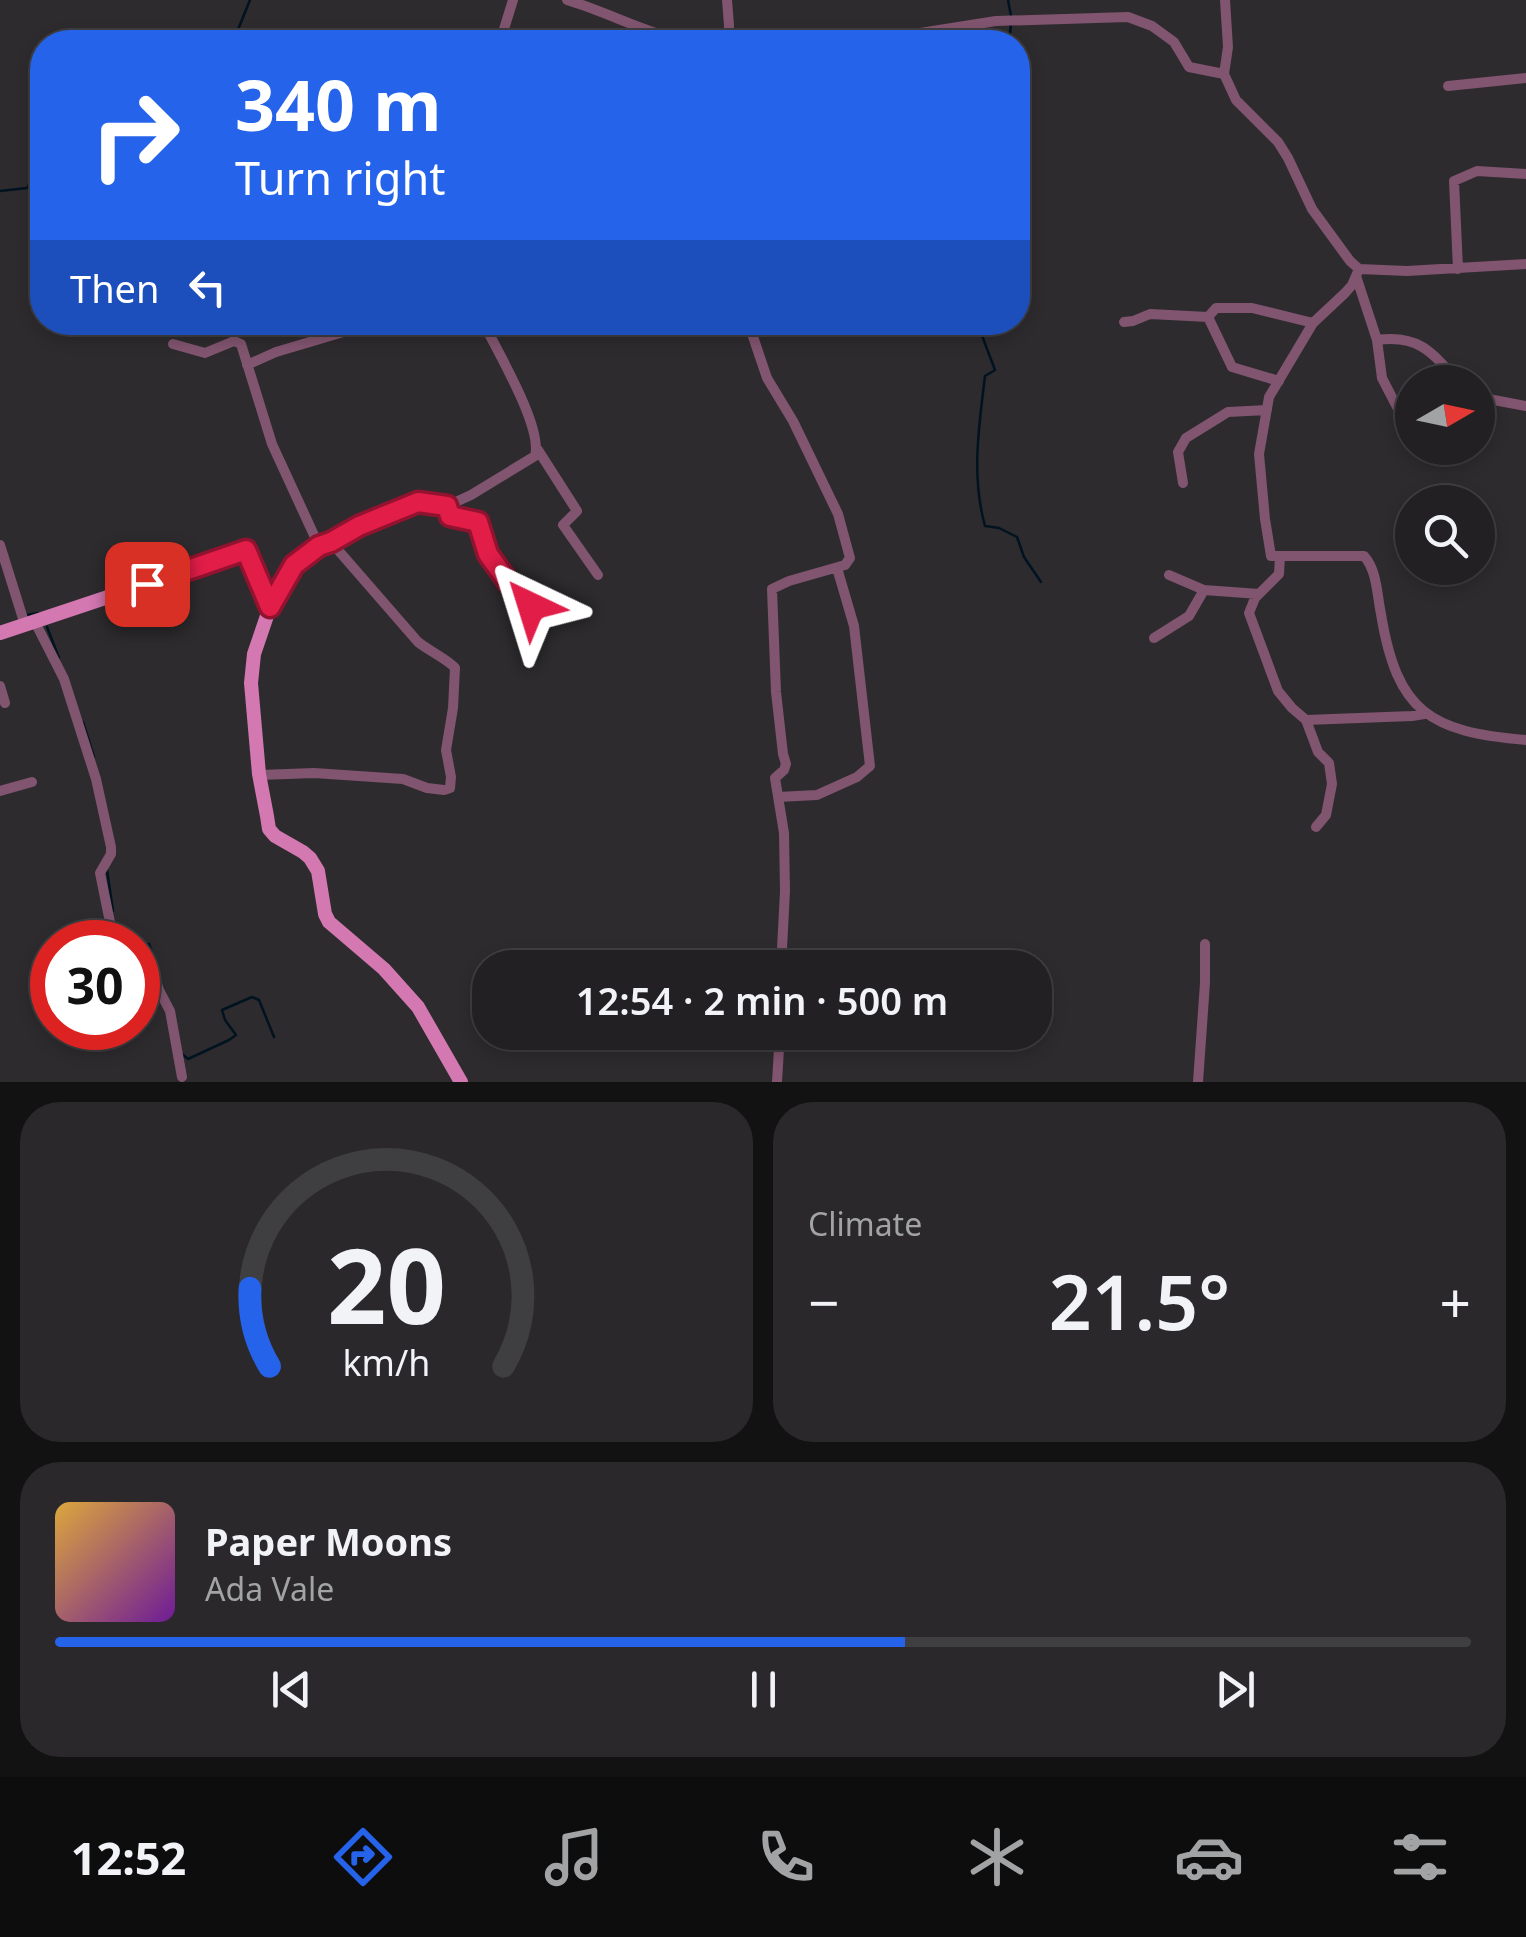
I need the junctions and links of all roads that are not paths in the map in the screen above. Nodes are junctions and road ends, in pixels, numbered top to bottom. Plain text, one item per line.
1 (513, 0) edge
2 (567, 0) edge
3 (727, 0) edge
4 (1225, 0) edge
5 (504, 30) edge
6 (646, 30) edge
7 (729, 30) edge
8 (942, 30) edge
9 (1224, 74) junction
10 (1526, 78) edge
11 (1448, 86) dead end
12 (1526, 174) edge
13 (1526, 264) edge
14 (1458, 269) junction
15 (1357, 272) junction
16 (1208, 317) junction
17 (1124, 322) dead end
18 (1313, 323) junction
19 (333, 335) edge
20 (490, 335) edge
21 (752, 335) edge
22 (1377, 340) junction
23 (173, 344) dead end
24 (247, 365) junction
25 (1443, 365) edge
26 (1279, 381) junction
27 (1495, 400) edge
28 (1395, 403) edge
29 (1526, 406) edge
30 (1267, 410) junction
31 (538, 450) junction
32 (1183, 483) dead end
33 (447, 506) junction
34 (331, 542) junction
35 (0, 545) edge
36 (319, 546) junction
37 (1280, 556) junction
38 (837, 568) junction
39 (598, 574) dead end
40 (1169, 575) dead end
41 (1204, 590) junction
42 (1258, 594) junction
43 (531, 606) dead end
44 (270, 607) junction
45 (30, 623) junction
46 (0, 634) edge
47 (1154, 638) dead end
48 (0, 686) edge
49 (5, 703) dead end
50 (1424, 714) junction
51 (1306, 720) junction
52 (1526, 740) edge
53 (260, 775) junction
54 (32, 782) dead end
55 (0, 792) edge
56 (778, 797) junction
57 (1316, 827) dead end
58 (109, 920) edge
59 (1205, 944) dead end
60 (782, 950) edge
61 (160, 992) edge
62 (779, 1050) edge
63 (182, 1078) dead end
64 (461, 1082) edge
65 (777, 1082) edge
66 (1198, 1082) edge

1 - 5 street
2 - 6 street
3 - 7 street
4 - 9 street
8 - 9 street
9 - 15 street
10 - 11 street
12 - 14 street
13 - 14 street
14 - 15 street
15 - 18 street
15 - 22 street
16 - 17 street
16 - 18 street
16 - 26 street
18 - 26 street
19 - 24 street
20 - 31 street
21 - 38 street
22 - 25 street
22 - 28 street
23 - 24 street
24 - 36 street
26 - 30 street
27 - 29 street
30 - 32 street
30 - 37 street
31 - 33 street
31 - 39 street
33 - 34 street
33 - 43 street
34 - 36 street
34 - 53 street
35 - 45 street
36 - 44 street
37 - 42 street
37 - 50 street
38 - 56 street
38 - 56 street
40 - 41 street
41 - 42 street
41 - 47 street
42 - 51 street
44 - 45 main road
44 - 53 main road
45 - 46 main road
45 - 58 street
48 - 49 street
50 - 51 street
50 - 52 street
51 - 57 street
53 - 64 main road
54 - 55 street
56 - 60 street
59 - 66 street
61 - 63 street
62 - 65 street

